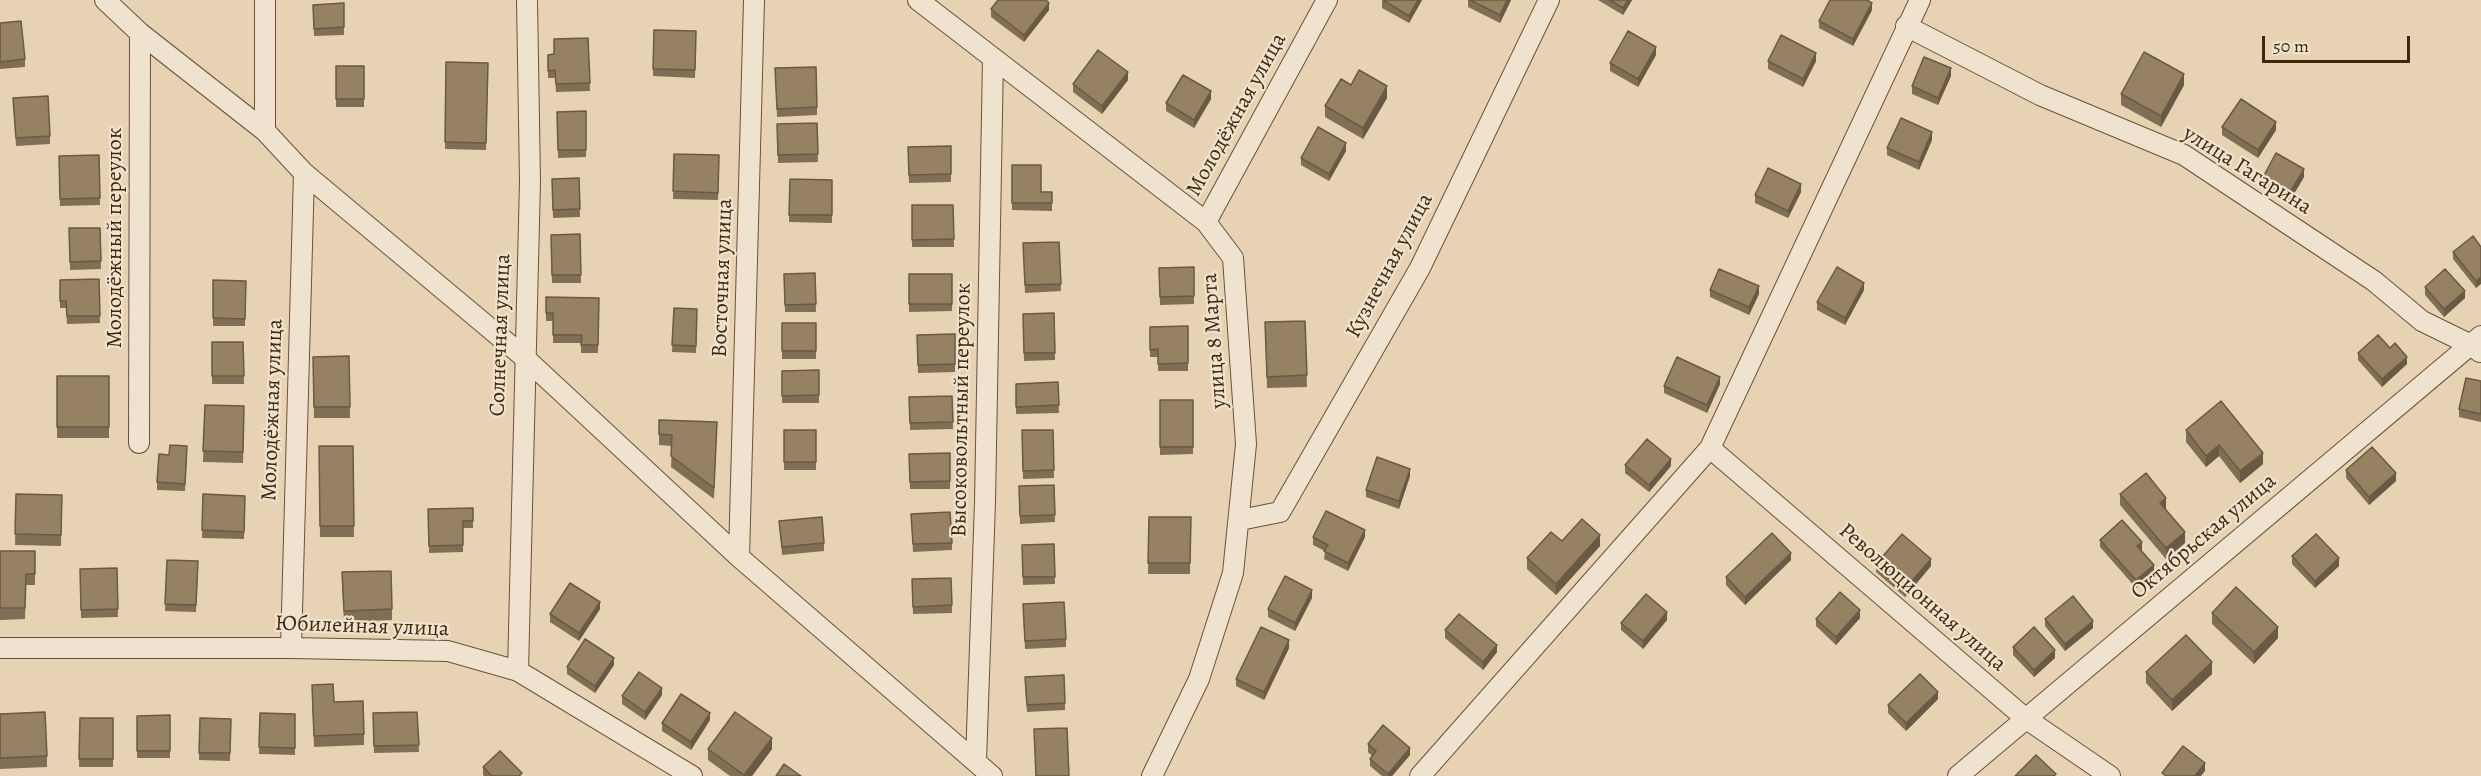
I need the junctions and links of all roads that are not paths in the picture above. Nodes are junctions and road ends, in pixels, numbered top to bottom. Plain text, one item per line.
1 (105, 0) edge
2 (266, 0) edge
3 (527, 0) edge
4 (754, 0) edge
5 (918, 0) edge
6 (1327, 0) edge
7 (1549, 0) edge
8 (1920, 0) edge
9 (1906, 26) junction
10 (141, 33) junction
11 (993, 59) junction
12 (265, 131) junction
13 (304, 173) junction
14 (1206, 222) junction
15 (2478, 345) edge
16 (524, 357) junction
17 (139, 443) dead end
18 (1710, 448) junction
19 (1240, 520) junction
20 (739, 557) junction
21 (0, 648) edge
22 (291, 648) junction
23 (518, 671) junction
24 (2025, 718) junction
25 (976, 761) junction
26 (692, 776) edge
27 (992, 776) edge
28 (1152, 776) edge
29 (1420, 776) edge
30 (1958, 776) edge
31 (2110, 776) edge

1 - 10 street
2 - 12 street
3 - 16 street, Солнечная улица
4 - 20 street, Восточная улица
5 - 11 street, улица 8 Марта
6 - 14 street, Молодёжная улица
7 - 19 street, Кузнечная улица
8 - 9 street
9 - 15 street, улица Гагарина
9 - 18 street
10 - 12 street
10 - 17 street, Молодёжный переулок
11 - 14 street, улица 8 Марта
11 - 25 street, Высоковольтный переулок
12 - 13 street
13 - 16 street
13 - 22 street, Молодёжная улица
14 - 19 street, улица 8 Марта
15 - 24 street, Октябрьская улица
16 - 20 street
16 - 23 street, Солнечная улица
18 - 24 street, Революционная улица
18 - 29 street
19 - 28 street, улица 8 Марта
20 - 25 street
21 - 22 street, Юбилейная улица
22 - 23 street, Юбилейная улица
23 - 26 street, Юбилейная улица
24 - 30 street, Октябрьская улица
24 - 31 street, Революционная улица
25 - 27 street

